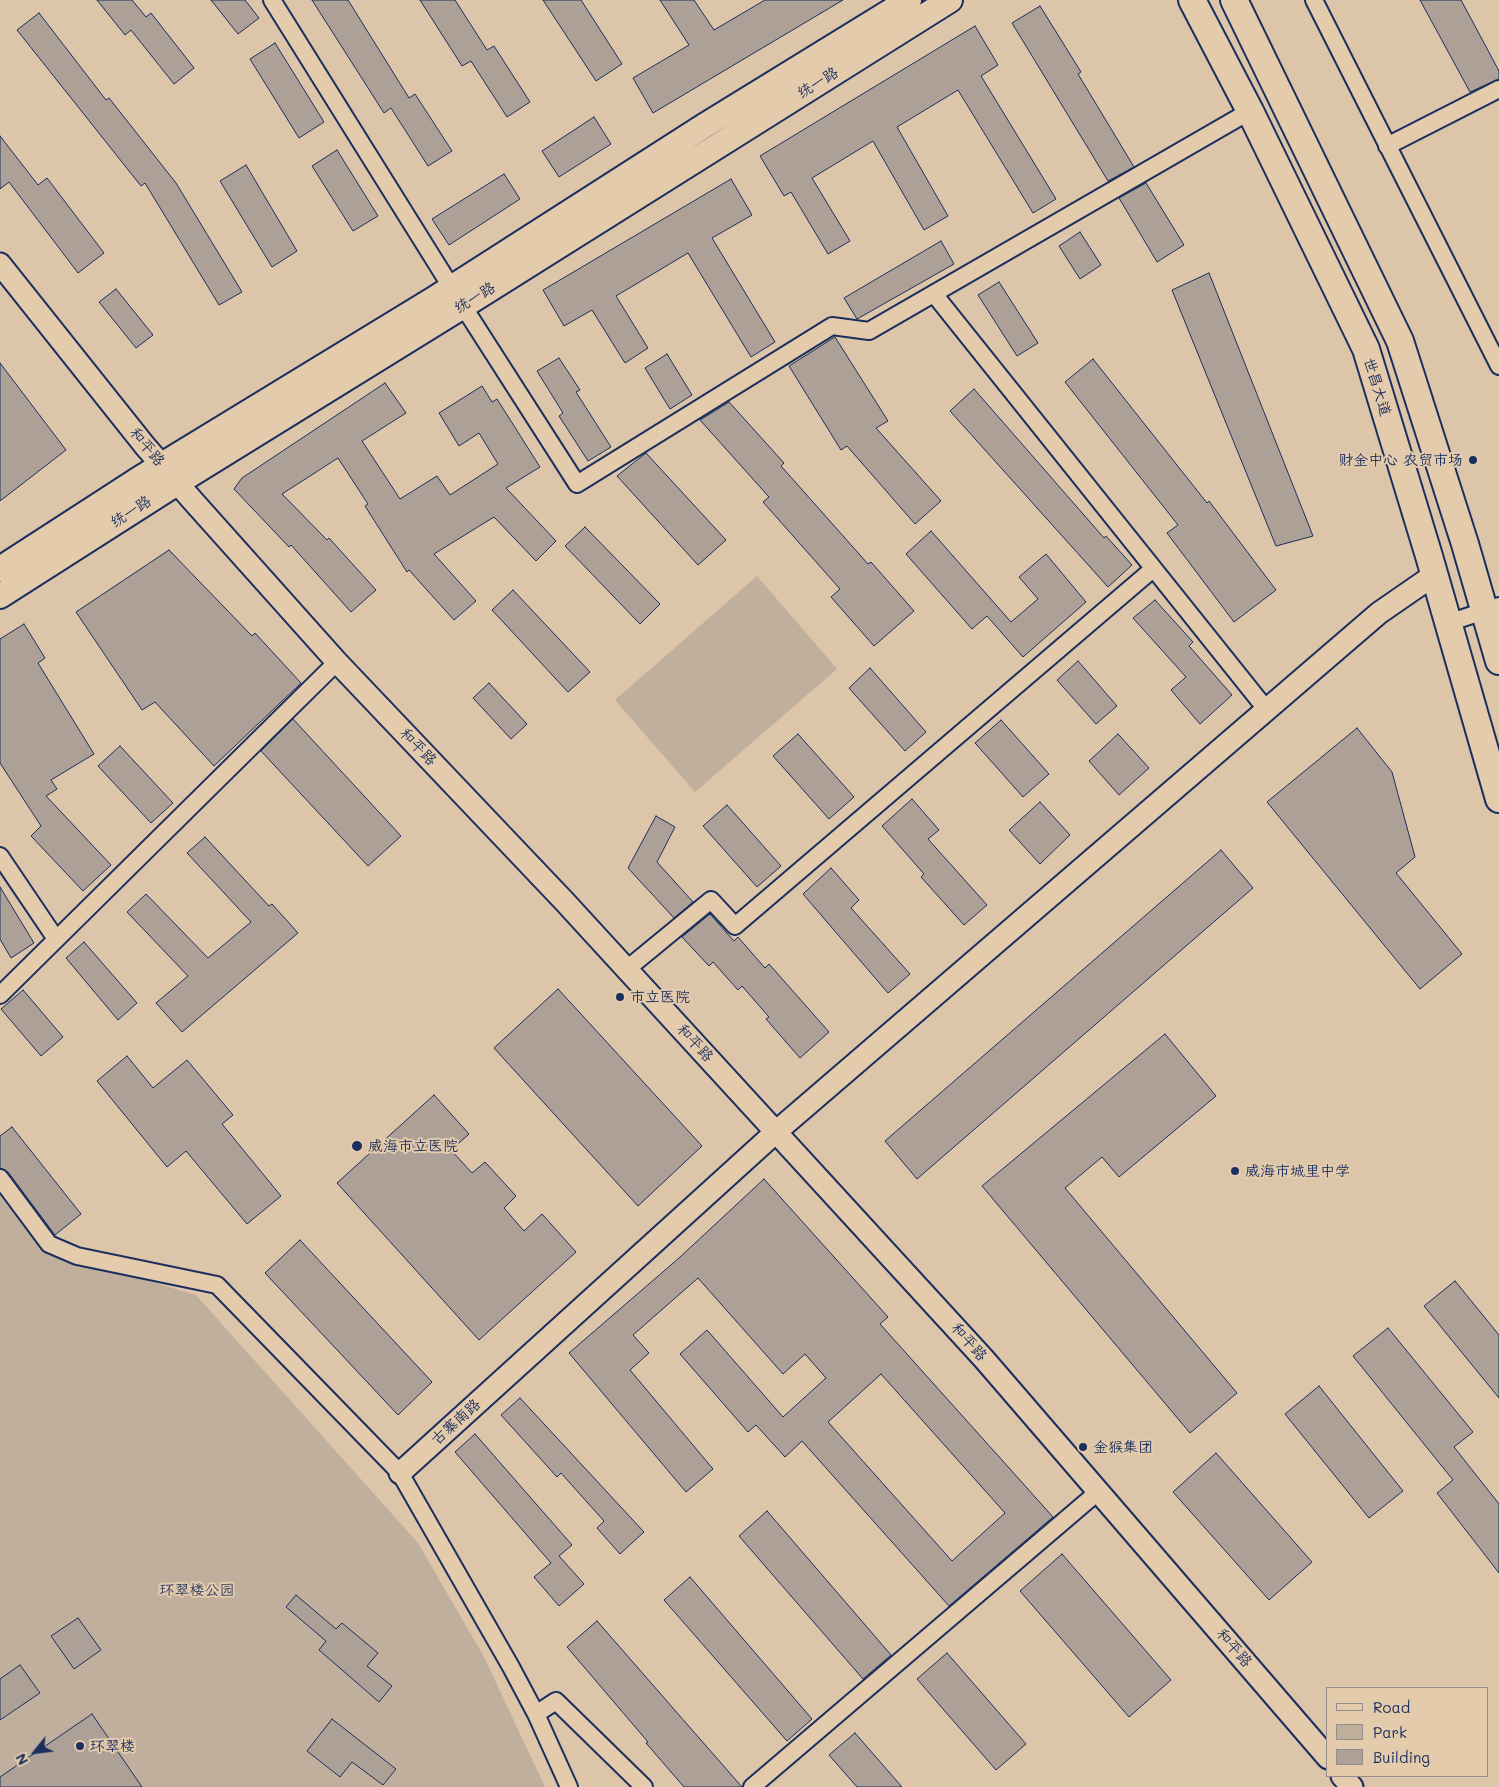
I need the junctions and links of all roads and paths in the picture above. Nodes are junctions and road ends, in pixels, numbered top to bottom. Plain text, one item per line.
1 (272, 0) edge
2 (909, 0) edge
3 (950, 0) edge
4 (1192, 0) edge
5 (1234, 0) edge
6 (1314, 0) edge
7 (1499, 90) edge
8 (1250, 112) junction
9 (1387, 146) junction
10 (0, 264) edge
11 (934, 294) junction
12 (457, 297) junction
13 (1499, 366) edge
14 (161, 465) junction
15 (177, 483) junction
16 (0, 569) edge
17 (1153, 570) junction
18 (1434, 575) junction
19 (0, 596) edge
20 (1492, 609) edge
21 (1448, 623) junction
22 (1499, 660) edge
23 (337, 662) junction
24 (1266, 709) junction
25 (1499, 799) edge
26 (0, 856) edge
27 (56, 940) junction
28 (628, 969) junction
29 (0, 995) edge
30 (777, 1131) junction
31 (0, 1178) edge
32 (400, 1473) junction
33 (1099, 1491) junction
34 (536, 1714) junction
35 (1326, 1756) edge
36 (1343, 1777) edge
37 (569, 1787) edge
38 (644, 1787) edge
39 (752, 1787) edge
40 (1352, 1787) edge

1 - 12 street
2 - 12 main road, 统一路
3 - 12 main road, 统一路
4 - 8 main road, 世昌大道
5 - 20 main road
6 - 9 street
7 - 9 street
8 - 11 street
8 - 18 main road, 世昌大道
9 - 13 street
10 - 14 street, 和平路
11 - 12 street
11 - 17 street
12 - 14 main road, 统一路
12 - 15 main road, 统一路
14 - 15 street, 和平路
14 - 16 main road, 统一路
15 - 19 main road, 统一路
15 - 23 street, 和平路
17 - 24 street
17 - 28 street
18 - 21 main road, 世昌大道
18 - 24 street, 古寨南路
20 - 21 street
20 - 22 main road
21 - 25 main road, 世昌大道
23 - 27 street
23 - 28 street, 和平路
24 - 30 street, 古寨南路
26 - 27 street
27 - 29 street
28 - 30 street, 和平路
30 - 32 street, 古寨南路
30 - 33 street, 和平路
31 - 32 street
32 - 34 street
33 - 35 street, 和平路
33 - 39 street
34 - 37 street
34 - 38 street
36 - 40 street

